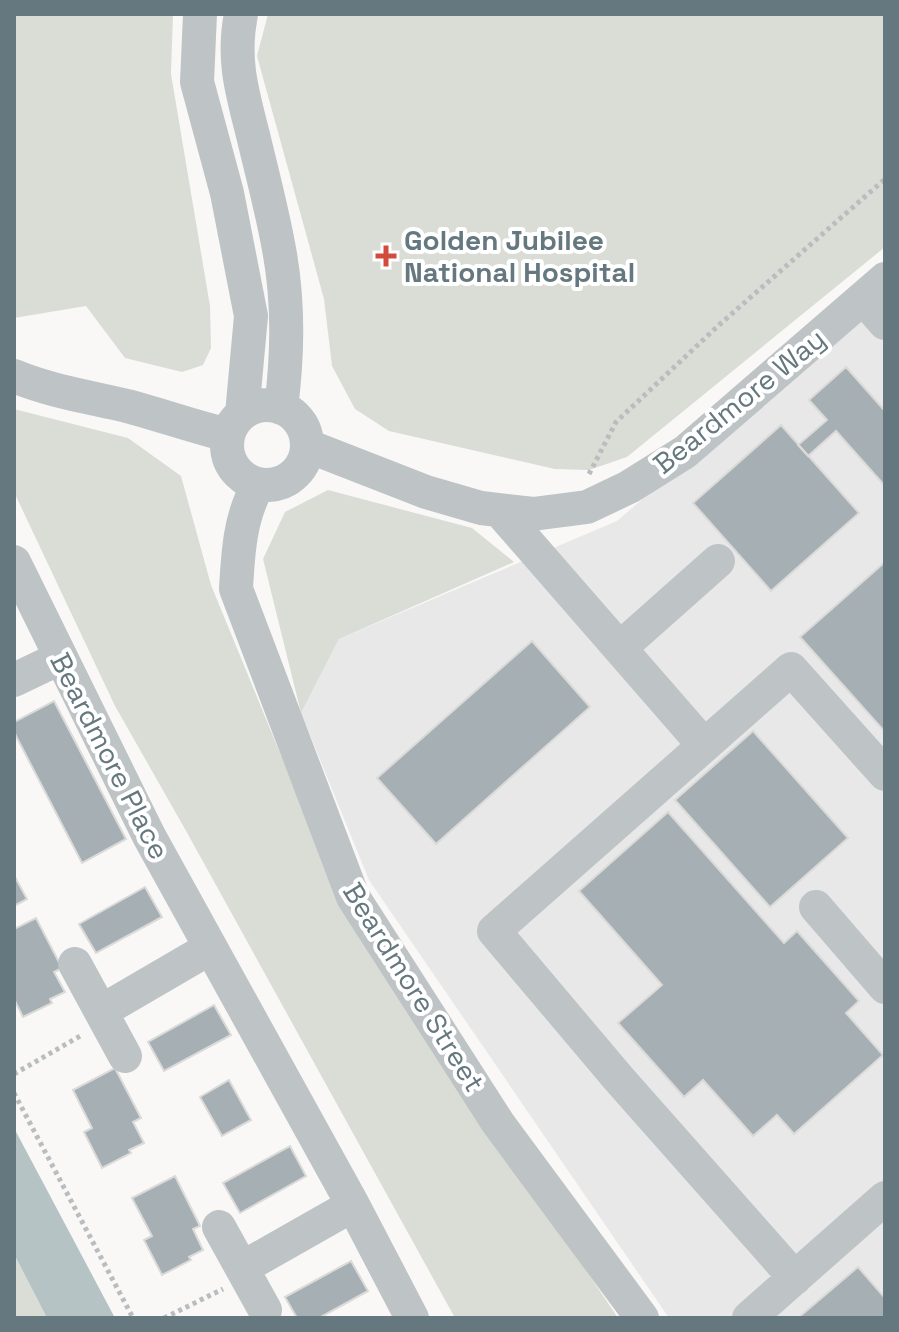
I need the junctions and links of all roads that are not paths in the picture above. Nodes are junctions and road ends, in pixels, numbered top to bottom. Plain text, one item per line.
1 (200, 14) edge
2 (241, 14) edge
3 (878, 300) edge
4 (14, 376) edge
5 (281, 408) junction
6 (235, 424) junction
7 (308, 446) junction
8 (258, 485) junction
9 (500, 511) junction
10 (718, 561) dead end
11 (14, 562) edge
12 (620, 648) junction
13 (60, 658) junction
14 (14, 680) edge
15 (703, 744) junction
16 (885, 774) edge
17 (816, 907) dead end
18 (210, 948) junction
19 (75, 964) dead end
20 (885, 987) edge
21 (102, 1011) junction
22 (125, 1056) dead end
23 (353, 1205) junction
24 (881, 1209) edge
25 (219, 1227) dead end
26 (242, 1268) junction
27 (795, 1278) junction
28 (265, 1310) dead end
29 (412, 1318) edge
30 (642, 1318) edge
31 (749, 1318) edge

1 - 6 street
2 - 5 street
3 - 9 street, Beardmore Way
4 - 6 street
5 - 6 street
5 - 7 street
6 - 8 street
7 - 8 street
7 - 9 street, Beardmore Way
8 - 30 street, Beardmore Street
9 - 12 street
10 - 12 street
11 - 13 street, Beardmore Place
12 - 15 street
13 - 14 street
13 - 18 street, Beardmore Place
15 - 16 street
15 - 27 street
17 - 20 street
18 - 21 street
18 - 23 street, Beardmore Place
19 - 21 street
21 - 22 street
23 - 26 street
23 - 29 street, Beardmore Place
24 - 27 street
25 - 26 street
26 - 28 street
27 - 31 street

